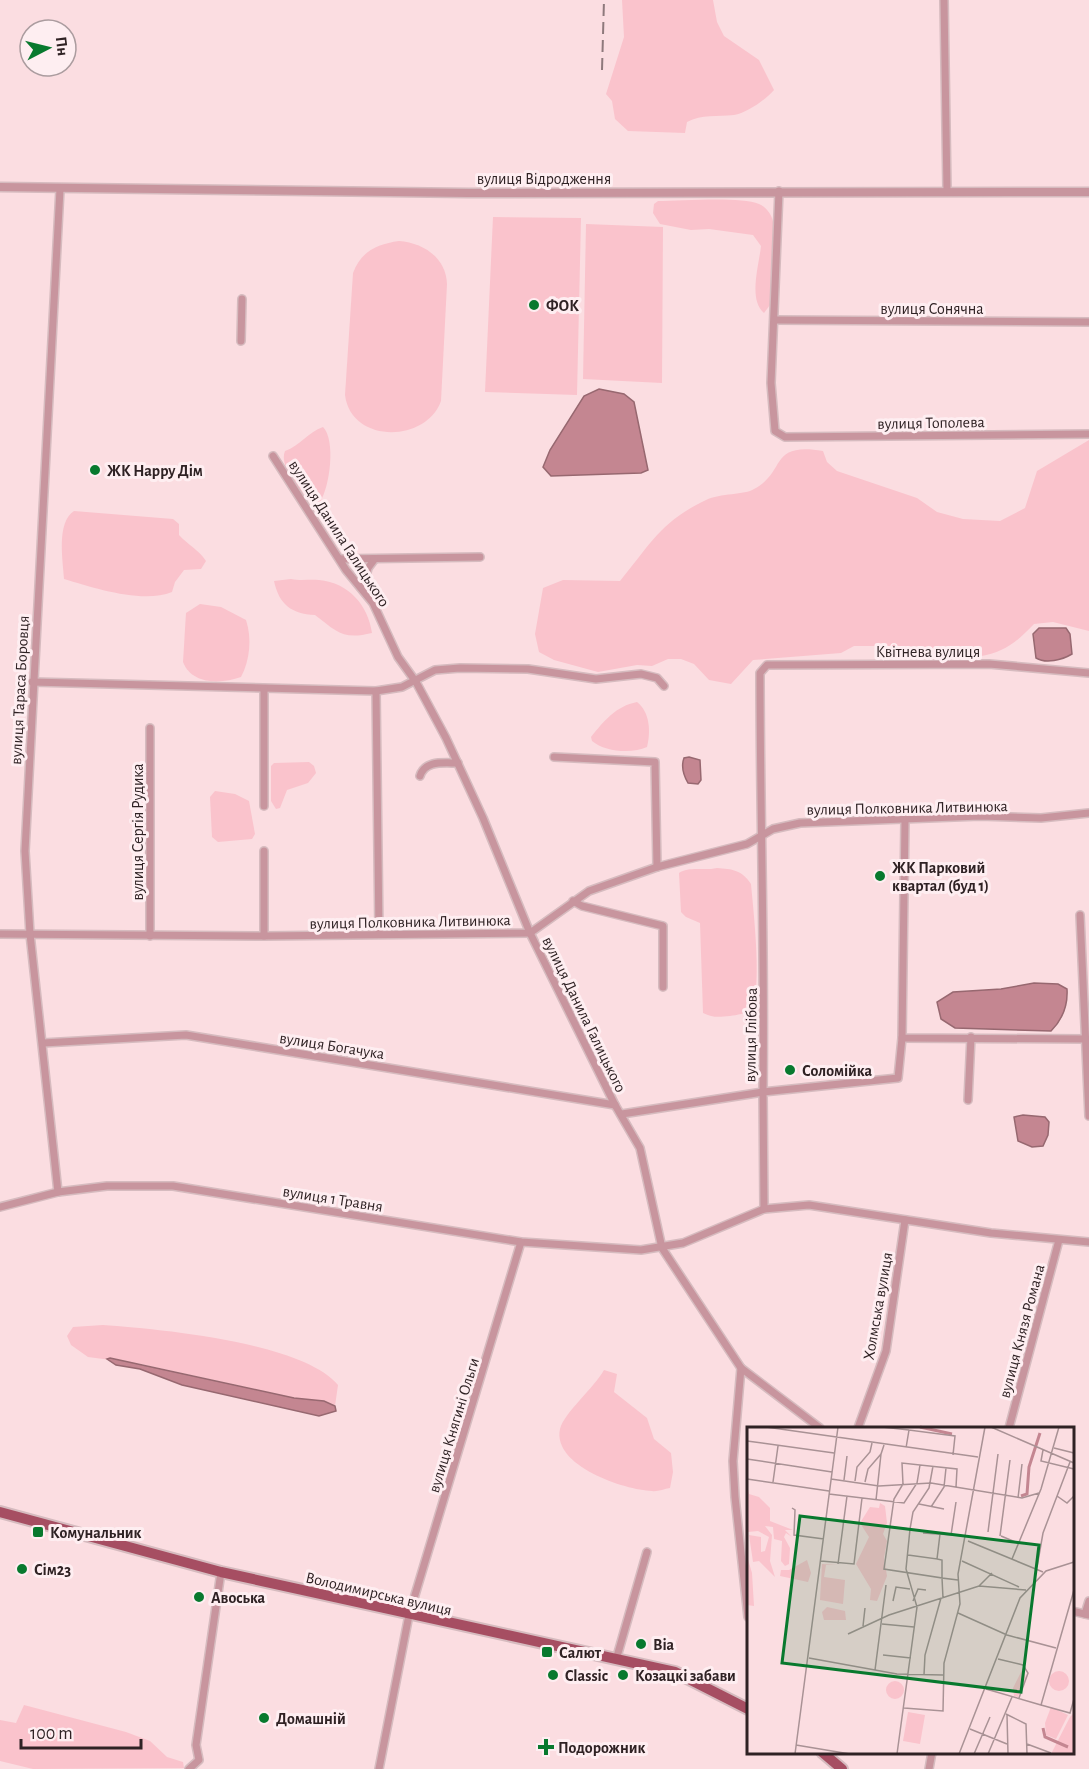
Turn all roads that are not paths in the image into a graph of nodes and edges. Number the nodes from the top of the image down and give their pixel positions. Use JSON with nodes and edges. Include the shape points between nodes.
{"nodes":[{"id":1,"x":944,"y":0,"type":"edge"},
{"id":2,"x":0,"y":187,"type":"edge"},
{"id":3,"x":60,"y":189,"type":"junction"},
{"id":4,"x":779,"y":191,"type":"junction"},
{"id":5,"x":947,"y":191,"type":"junction"},
{"id":6,"x":1089,"y":192,"type":"edge"},
{"id":7,"x":242,"y":299,"type":"dead end"},
{"id":8,"x":775,"y":320,"type":"junction"},
{"id":9,"x":1089,"y":322,"type":"edge"},
{"id":10,"x":241,"y":341,"type":"dead end"},
{"id":11,"x":1089,"y":434,"type":"edge"},
{"id":12,"x":273,"y":456,"type":"dead end"},
{"id":13,"x":480,"y":557,"type":"dead end"},
{"id":14,"x":340,"y":559,"type":"junction"},
{"id":15,"x":374,"y":560,"type":"junction"},
{"id":16,"x":363,"y":589,"type":"junction"},
{"id":17,"x":767,"y":665,"type":"joint"},
{"id":18,"x":1089,"y":673,"type":"edge"},
{"id":19,"x":32,"y":682,"type":"junction"},
{"id":20,"x":416,"y":682,"type":"junction"},
{"id":21,"x":664,"y":686,"type":"dead end"},
{"id":22,"x":264,"y":689,"type":"junction"},
{"id":23,"x":375,"y":691,"type":"junction"},
{"id":24,"x":150,"y":728,"type":"dead end"},
{"id":25,"x":554,"y":757,"type":"dead end"},
{"id":26,"x":458,"y":763,"type":"junction"},
{"id":27,"x":420,"y":777,"type":"dead end"},
{"id":28,"x":264,"y":806,"type":"dead end"},
{"id":29,"x":1089,"y":813,"type":"edge"},
{"id":30,"x":904,"y":820,"type":"junction"},
{"id":31,"x":760,"y":836,"type":"junction"},
{"id":32,"x":264,"y":851,"type":"dead end"},
{"id":33,"x":657,"y":867,"type":"junction"},
{"id":34,"x":573,"y":901,"type":"junction"},
{"id":35,"x":1080,"y":915,"type":"dead end"},
{"id":36,"x":530,"y":933,"type":"junction"},
{"id":37,"x":0,"y":934,"type":"edge"},
{"id":38,"x":30,"y":934,"type":"junction"},
{"id":39,"x":379,"y":934,"type":"junction"},
{"id":40,"x":150,"y":936,"type":"junction"},
{"id":41,"x":264,"y":936,"type":"junction"},
{"id":42,"x":663,"y":987,"type":"dead end"},
{"id":43,"x":971,"y":1037,"type":"junction"},
{"id":44,"x":902,"y":1038,"type":"junction"},
{"id":45,"x":1086,"y":1039,"type":"junction"},
{"id":46,"x":43,"y":1043,"type":"junction"},
{"id":47,"x":763,"y":1092,"type":"junction"},
{"id":48,"x":968,"y":1100,"type":"dead end"},
{"id":49,"x":615,"y":1106,"type":"junction"},
{"id":50,"x":622,"y":1114,"type":"junction"},
{"id":51,"x":1089,"y":1116,"type":"edge"},
{"id":52,"x":58,"y":1192,"type":"junction"},
{"id":53,"x":0,"y":1207,"type":"edge"},
{"id":54,"x":764,"y":1209,"type":"junction"},
{"id":55,"x":905,"y":1220,"type":"junction"},
{"id":56,"x":1059,"y":1240,"type":"junction"},
{"id":57,"x":521,"y":1242,"type":"junction"},
{"id":58,"x":1089,"y":1242,"type":"edge"},
{"id":59,"x":662,"y":1248,"type":"junction"},
{"id":60,"x":741,"y":1368,"type":"junction"},
{"id":61,"x":819,"y":1427,"type":"edge"},
{"id":62,"x":858,"y":1427,"type":"edge"},
{"id":63,"x":1008,"y":1427,"type":"edge"},
{"id":64,"x":0,"y":1512,"type":"edge"},
{"id":65,"x":647,"y":1552,"type":"dead end"},
{"id":66,"x":221,"y":1572,"type":"junction"},
{"id":67,"x":1089,"y":1601,"type":"edge"},
{"id":68,"x":747,"y":1611,"type":"edge"},
{"id":69,"x":1087,"y":1615,"type":"edge"},
{"id":70,"x":409,"y":1616,"type":"junction"},
{"id":71,"x":616,"y":1660,"type":"junction"},
{"id":72,"x":747,"y":1708,"type":"edge"},
{"id":73,"x":824,"y":1754,"type":"edge"},
{"id":74,"x":932,"y":1754,"type":"edge"},
{"id":75,"x":189,"y":1769,"type":"edge"},
{"id":76,"x":379,"y":1769,"type":"edge"},
{"id":77,"x":842,"y":1769,"type":"edge"},
{"id":78,"x":929,"y":1769,"type":"edge"}],
"edges":[{"from":1,"to":5,"type":"street"},
{"from":2,"to":3,"type":"street","name":"вулиця Відродження"},
{"from":3,"to":4,"type":"street","name":"вулиця Відродження"},
{"from":3,"to":19,"type":"street","name":"вулиця Тараса Боровця"},
{"from":4,"to":5,"type":"street","name":"вулиця Відродження"},
{"from":4,"to":8,"type":"street"},
{"from":5,"to":6,"type":"street","name":"вулиця Відродження"},
{"from":7,"to":10,"type":"street"},
{"from":8,"to":9,"type":"street","name":"вулиця Сонячна"},
{"from":8,"to":11,"type":"street","name":"вулиця Тополева","via":[[771,383],[775,431],[785,437]]},
{"from":12,"to":14,"type":"street","name":"вулиця Данила Галицького"},
{"from":13,"to":15,"type":"street"},
{"from":14,"to":15,"type":"street"},
{"from":14,"to":16,"type":"street","name":"вулиця Данила Галицького"},
{"from":15,"to":16,"type":"street"},
{"from":16,"to":20,"type":"street","name":"вулиця Данила Галицького","via":[[398,657]]},
{"from":17,"to":18,"type":"street","name":"Квітнева вулиця","via":[[989,664]]},
{"from":17,"to":31,"type":"street","name":"вулиця Глібова","via":[[760,673]]},
{"from":19,"to":22,"type":"street"},
{"from":19,"to":38,"type":"street","name":"вулиця Тараса Боровця","via":[[25,851]]},
{"from":20,"to":21,"type":"street","via":[[435,670],[528,669],[596,679],[641,674],[657,678]]},
{"from":20,"to":23,"type":"street"},
{"from":20,"to":26,"type":"street","name":"вулиця Данила Галицького"},
{"from":22,"to":23,"type":"street"},
{"from":22,"to":28,"type":"street"},
{"from":23,"to":39,"type":"street"},
{"from":24,"to":40,"type":"street","name":"вулиця Сергія Рудика"},
{"from":25,"to":33,"type":"street","via":[[655,762]]},
{"from":26,"to":27,"type":"street","via":[[428,765]]},
{"from":26,"to":36,"type":"street","name":"вулиця Данила Галицького"},
{"from":29,"to":30,"type":"street","name":"вулиця Полковника Литвинюка","via":[[1041,818]]},
{"from":30,"to":31,"type":"street","name":"вулиця Полковника Литвинюка","via":[[800,823]]},
{"from":30,"to":44,"type":"street"},
{"from":31,"to":33,"type":"street","name":"вулиця Полковника Литвинюка","via":[[747,844]]},
{"from":31,"to":47,"type":"street","name":"вулиця Глібова","via":[[765,948]]},
{"from":32,"to":41,"type":"street"},
{"from":33,"to":34,"type":"street","name":"вулиця Полковника Литвинюка","via":[[589,891]]},
{"from":34,"to":36,"type":"street","name":"вулиця Полковника Литвинюка"},
{"from":34,"to":42,"type":"street","via":[[663,926]]},
{"from":35,"to":45,"type":"street"},
{"from":36,"to":39,"type":"street","name":"вулиця Полковника Литвинюка"},
{"from":36,"to":49,"type":"street","name":"вулиця Данила Галицького"},
{"from":37,"to":38,"type":"street","name":"вулиця Полковника Литвинюка"},
{"from":38,"to":40,"type":"street","name":"вулиця Полковника Литвинюка"},
{"from":38,"to":46,"type":"street","name":"вулиця Тараса Боровця"},
{"from":39,"to":41,"type":"street","name":"вулиця Полковника Литвинюка"},
{"from":40,"to":41,"type":"street","name":"вулиця Полковника Литвинюка"},
{"from":43,"to":44,"type":"street"},
{"from":43,"to":45,"type":"street"},
{"from":43,"to":48,"type":"street"},
{"from":44,"to":47,"type":"street","via":[[898,1078]]},
{"from":45,"to":51,"type":"street"},
{"from":46,"to":49,"type":"street","name":"вулиця Богачука","via":[[186,1035]]},
{"from":46,"to":52,"type":"street","name":"вулиця Тараса Боровця"},
{"from":47,"to":50,"type":"street","name":"вулиця Глібова"},
{"from":47,"to":54,"type":"street"},
{"from":49,"to":50,"type":"street","name":"вулиця Данила Галицького"},
{"from":50,"to":59,"type":"street","name":"вулиця Данила Галицького","via":[[640,1148]]},
{"from":52,"to":53,"type":"street","name":"вулиця 1 Травня"},
{"from":52,"to":57,"type":"street","name":"вулиця 1 Травня","via":[[106,1186],[173,1186]]},
{"from":54,"to":55,"type":"street","via":[[809,1205]]},
{"from":54,"to":59,"type":"street"},
{"from":55,"to":56,"type":"street"},
{"from":55,"to":62,"type":"street","name":"Холмська вулиця","via":[[886,1351]]},
{"from":56,"to":58,"type":"street"},
{"from":56,"to":63,"type":"street","name":"вулиця Князя Романа"},
{"from":57,"to":59,"type":"street","name":"вулиця 1 Травня","via":[[594,1249]]},
{"from":57,"to":70,"type":"street","name":"вулиця Княгині Ольги"},
{"from":59,"to":60,"type":"street","name":"вулиця Данила Галицького"},
{"from":60,"to":61,"type":"street","name":"вулиця Данила Галицького"},
{"from":60,"to":68,"type":"street","via":[[734,1479]]},
{"from":64,"to":66,"type":"main road","name":"Володимирська вулиця"},
{"from":65,"to":71,"type":"street"},
{"from":66,"to":70,"type":"main road","name":"Володимирська вулиця"},
{"from":66,"to":75,"type":"street","via":[[196,1745],[199,1760]]},
{"from":67,"to":69,"type":"street"},
{"from":70,"to":71,"type":"main road","name":"Володимирська вулиця"},
{"from":70,"to":76,"type":"street","name":"вулиця Княгині Ольги"},
{"from":71,"to":72,"type":"main road","name":"Володимирська вулиця","via":[[691,1678]]},
{"from":73,"to":77,"type":"main road"},
{"from":74,"to":78,"type":"street"}]}
